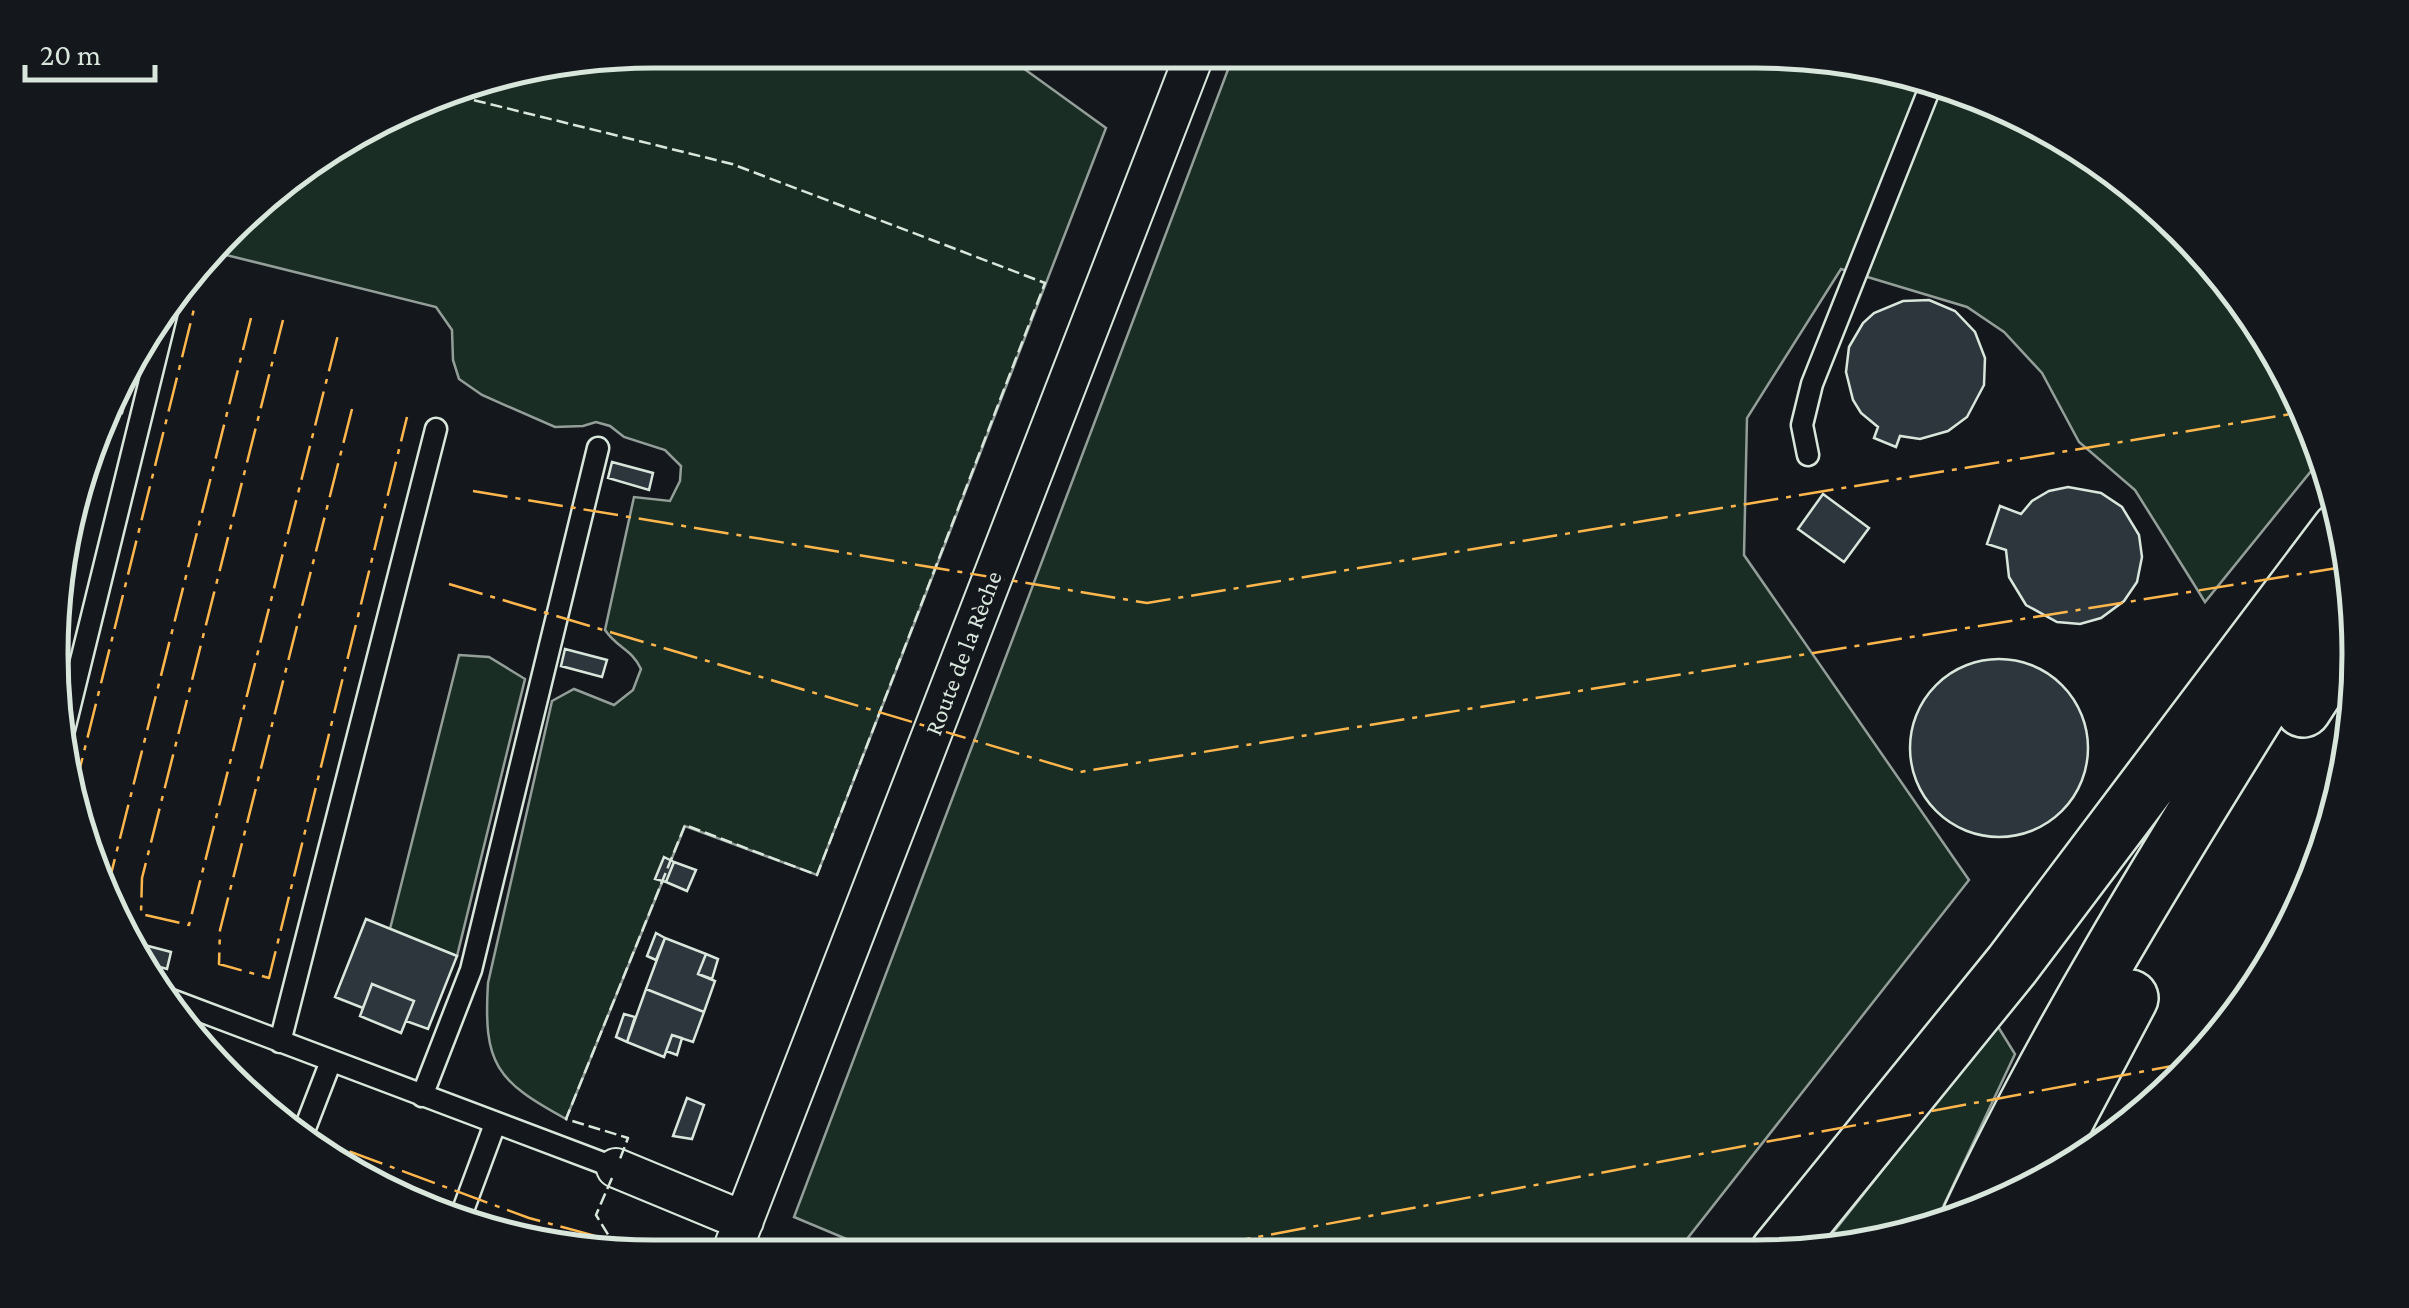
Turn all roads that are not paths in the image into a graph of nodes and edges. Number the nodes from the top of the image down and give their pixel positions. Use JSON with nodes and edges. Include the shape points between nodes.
{"nodes":[{"id":1,"x":1189,"y":67,"type":"edge"},
{"id":2,"x":1927,"y":94,"type":"edge"},
{"id":3,"x":161,"y":337,"type":"edge"},
{"id":4,"x":436,"y":429,"type":"dead end"},
{"id":5,"x":598,"y":448,"type":"dead end"},
{"id":6,"x":1808,"y":455,"type":"dead end"},
{"id":7,"x":2330,"y":543,"type":"edge"},
{"id":8,"x":2337,"y":586,"type":"edge"},
{"id":9,"x":2342,"y":650,"type":"edge"},
{"id":10,"x":70,"y":704,"type":"edge"},
{"id":11,"x":185,"y":1005,"type":"edge"},
{"id":12,"x":280,"y":1042,"type":"junction"},
{"id":13,"x":331,"y":1061,"type":"junction"},
{"id":14,"x":422,"y":1096,"type":"junction"},
{"id":15,"x":495,"y":1124,"type":"junction"},
{"id":16,"x":306,"y":1126,"type":"edge"},
{"id":17,"x":2040,"y":1166,"type":"edge"},
{"id":18,"x":616,"y":1168,"type":"joint"},
{"id":19,"x":1982,"y":1195,"type":"edge"},
{"id":20,"x":464,"y":1208,"type":"edge"},
{"id":21,"x":744,"y":1221,"type":"junction"},
{"id":22,"x":1789,"y":1239,"type":"edge"},
{"id":23,"x":736,"y":1240,"type":"edge"}],
"edges":[{"from":1,"to":21,"type":"street","name":"Route de la Rèche"},
{"from":2,"to":6,"type":"lane","via":[[1812,384],[1802,425]]},
{"from":3,"to":10,"type":"lane"},
{"from":4,"to":12,"type":"lane"},
{"from":5,"to":14,"type":"lane","via":[[472,970]]},
{"from":7,"to":22,"type":"main road","via":[[2012,965]]},
{"from":8,"to":19,"type":"main road","via":[[2128,927]]},
{"from":9,"to":17,"type":"main road","via":[[2170,925]]},
{"from":11,"to":12,"type":"lane"},
{"from":12,"to":13,"type":"lane"},
{"from":13,"to":14,"type":"lane"},
{"from":13,"to":16,"type":"lane"},
{"from":14,"to":15,"type":"lane"},
{"from":15,"to":18,"type":"lane"},
{"from":15,"to":20,"type":"lane"},
{"from":18,"to":21,"type":"street"},
{"from":21,"to":23,"type":"street","name":"Route de la Rèche"}]}
